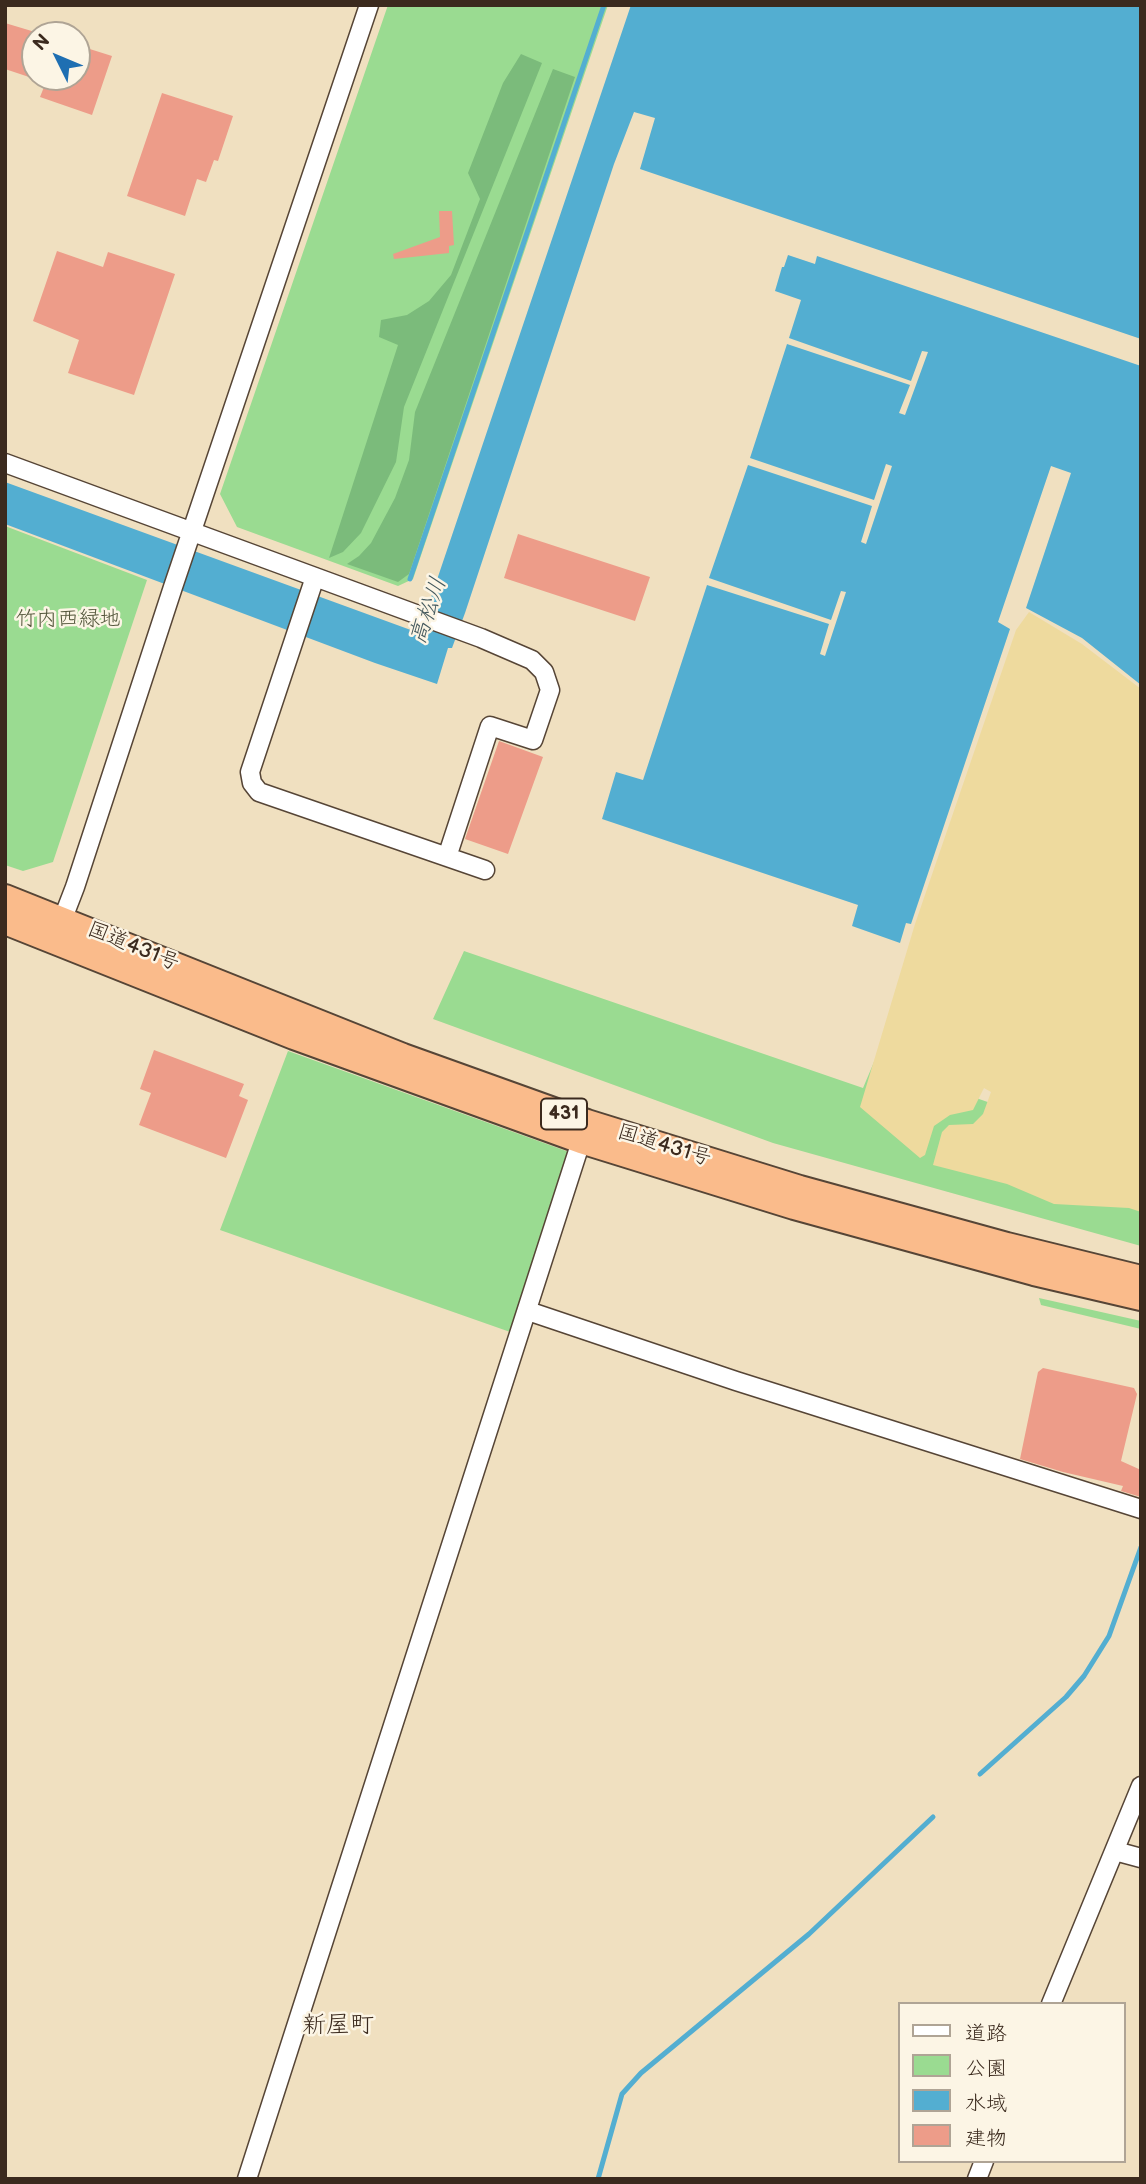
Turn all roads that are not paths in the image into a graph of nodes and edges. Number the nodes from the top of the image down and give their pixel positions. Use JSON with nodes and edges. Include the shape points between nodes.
{"nodes":[{"id":1,"x":369,"y":5,"type":"edge"},
{"id":2,"x":5,"y":463,"type":"edge"},
{"id":3,"x":189,"y":540,"type":"junction"},
{"id":4,"x":312,"y":585,"type":"junction"},
{"id":5,"x":447,"y":856,"type":"junction"},
{"id":6,"x":485,"y":870,"type":"dead end"},
{"id":7,"x":5,"y":897,"type":"edge"},
{"id":8,"x":5,"y":922,"type":"edge"},
{"id":9,"x":58,"y":930,"type":"junction"},
{"id":10,"x":584,"y":1131,"type":"junction"},
{"id":11,"x":1141,"y":1278,"type":"edge"},
{"id":12,"x":1141,"y":1298,"type":"edge"},
{"id":13,"x":528,"y":1311,"type":"junction"},
{"id":14,"x":1140,"y":1509,"type":"edge"},
{"id":15,"x":1141,"y":1786,"type":"edge"},
{"id":16,"x":1115,"y":1851,"type":"junction"},
{"id":17,"x":1141,"y":1858,"type":"edge"},
{"id":18,"x":1052,"y":2002,"type":"edge"},
{"id":19,"x":983,"y":2163,"type":"edge"},
{"id":20,"x":247,"y":2179,"type":"edge"},
{"id":21,"x":976,"y":2179,"type":"edge"}],
"edges":[{"from":1,"to":3,"type":"street"},
{"from":2,"to":3,"type":"street"},
{"from":3,"to":4,"type":"street"},
{"from":3,"to":9,"type":"street"},
{"from":4,"to":5,"type":"street","via":[[250,772],[252,783],[259,792]]},
{"from":4,"to":5,"type":"street","via":[[418,615],[532,660],[544,672],[550,690],[533,740],[490,726]]},
{"from":5,"to":6,"type":"street"},
{"from":7,"to":9,"type":"highway","name":"国道431号","number":"431"},
{"from":8,"to":9,"type":"highway","name":"国道431号","number":"431"},
{"from":9,"to":10,"type":"highway","name":"国道431号","number":"431","via":[[403,1056]]},
{"from":10,"to":11,"type":"highway","name":"国道431号","number":"431"},
{"from":10,"to":12,"type":"highway","name":"国道431号","number":"431","via":[[794,1208]]},
{"from":10,"to":13,"type":"street"},
{"from":13,"to":14,"type":"street"},
{"from":13,"to":20,"type":"street"},
{"from":15,"to":16,"type":"street"},
{"from":16,"to":17,"type":"street"},
{"from":16,"to":18,"type":"street"},
{"from":19,"to":21,"type":"street"}]}
